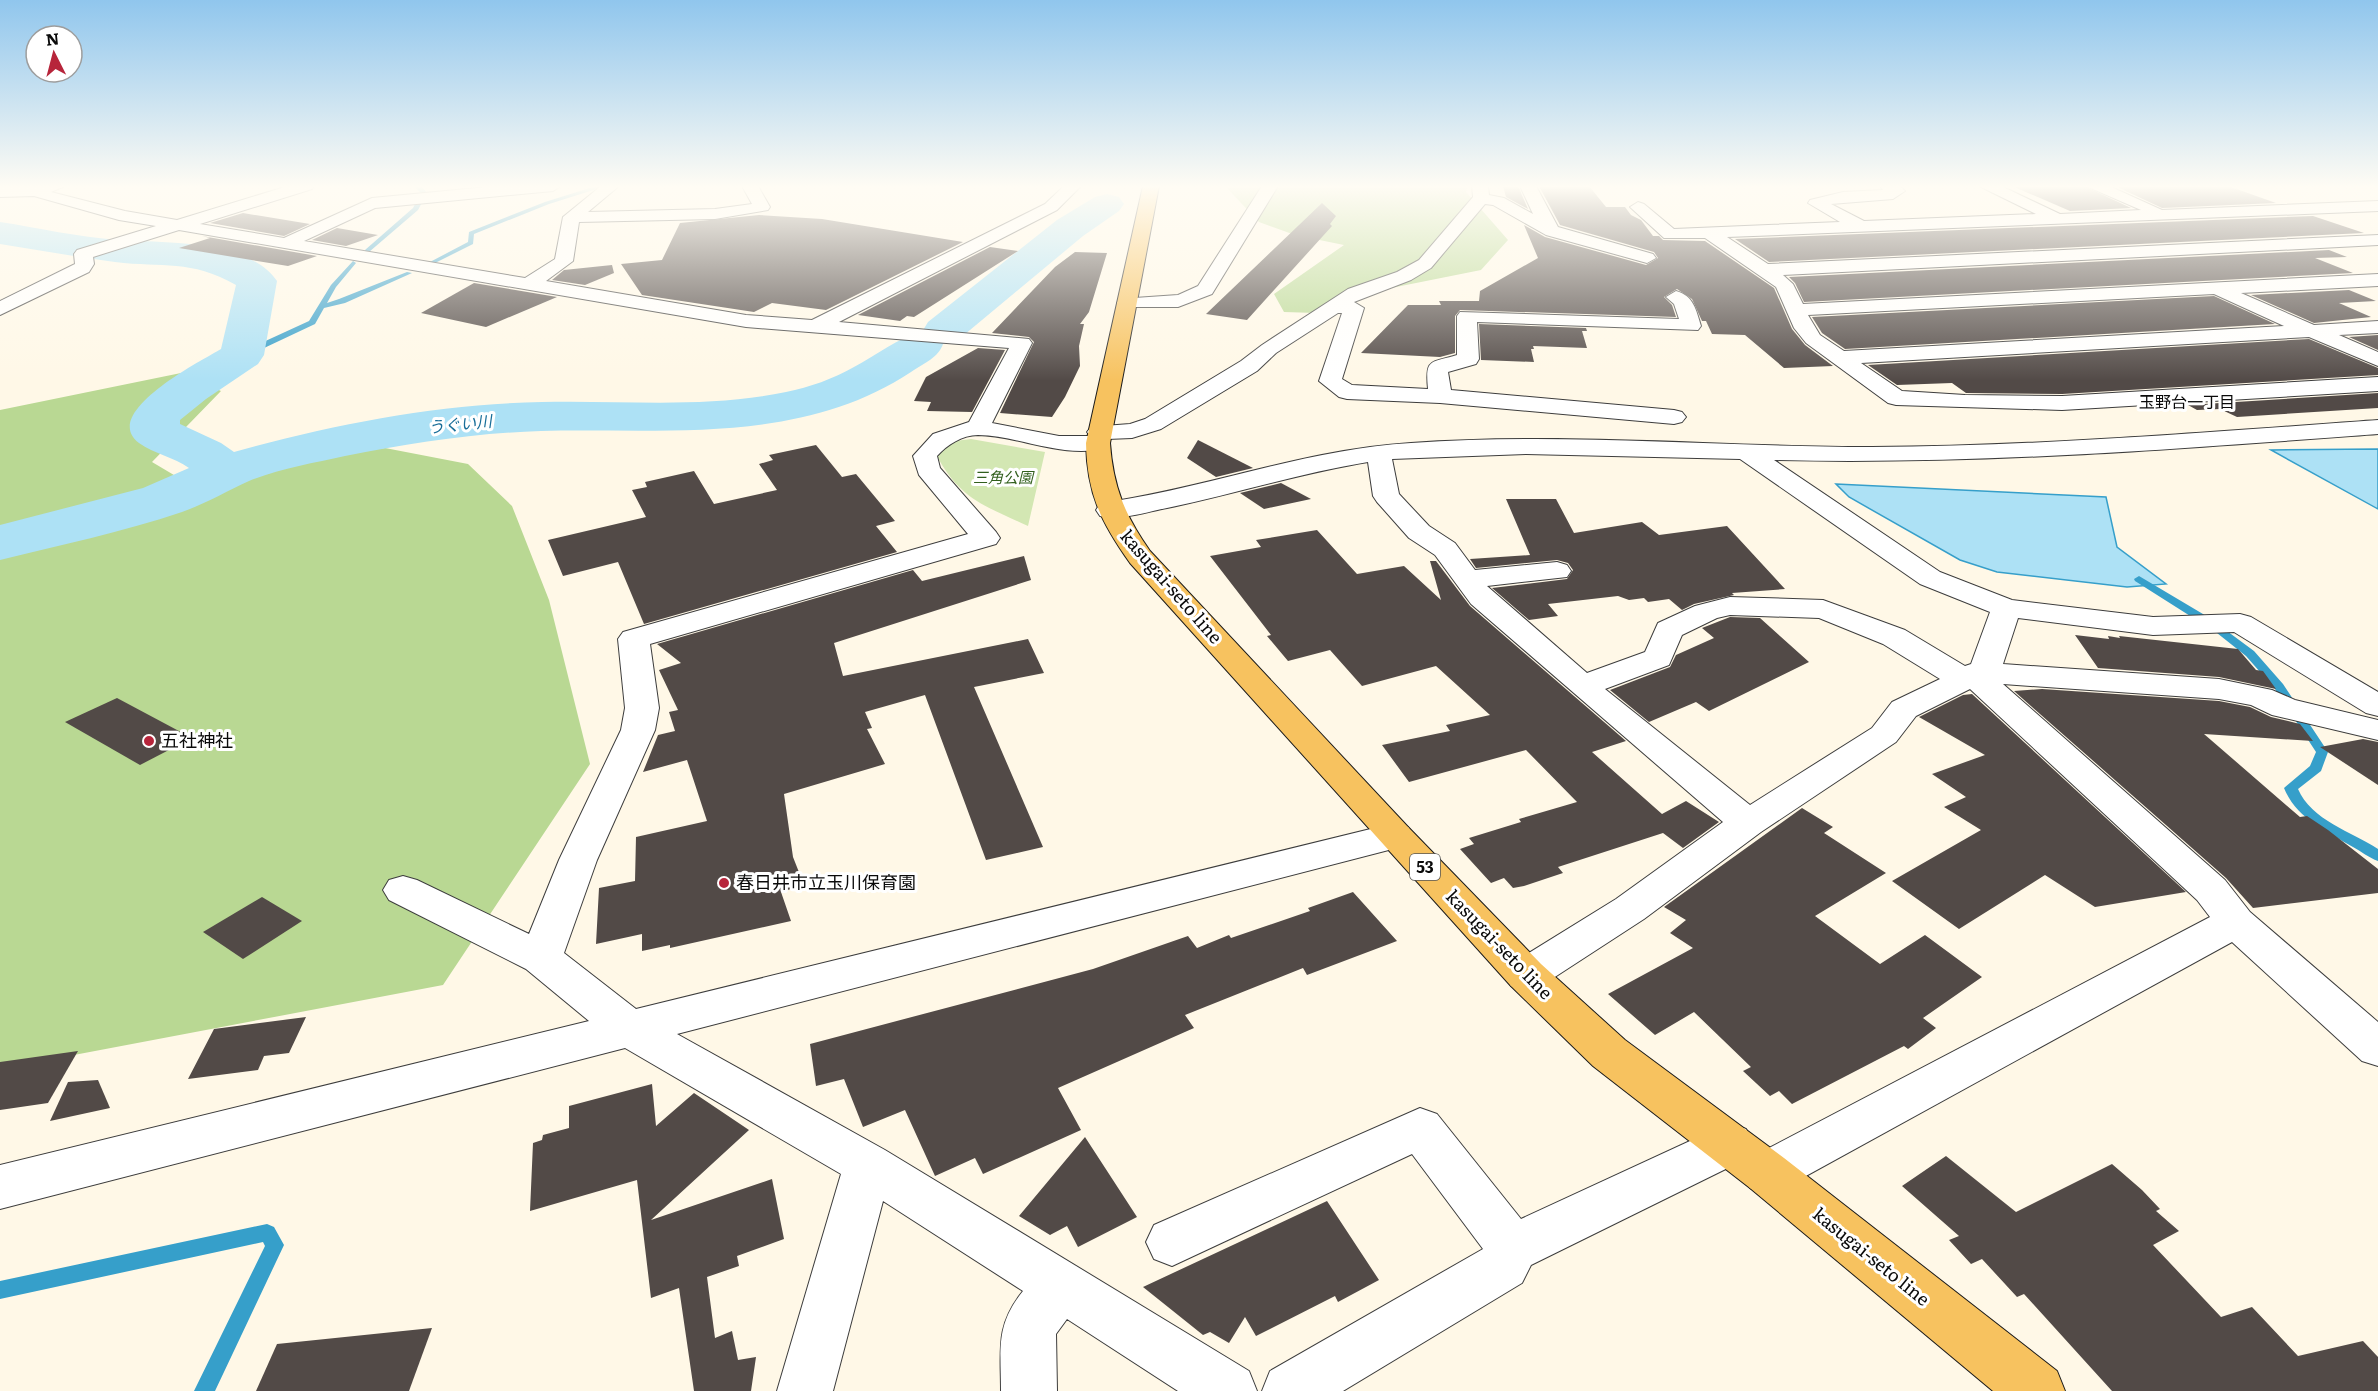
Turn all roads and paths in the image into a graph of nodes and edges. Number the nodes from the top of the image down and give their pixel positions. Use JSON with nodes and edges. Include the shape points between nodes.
{"nodes":[{"id":1,"x":92,"y":251,"type":"edge"},
{"id":2,"x":333,"y":251,"type":"edge"},
{"id":3,"x":566,"y":251,"type":"edge"},
{"id":4,"x":964,"y":251,"type":"edge"},
{"id":5,"x":1138,"y":251,"type":"edge"},
{"id":6,"x":1229,"y":251,"type":"edge"},
{"id":7,"x":1435,"y":251,"type":"edge"},
{"id":8,"x":1622,"y":251,"type":"edge"},
{"id":9,"x":1737,"y":251,"type":"edge"},
{"id":10,"x":2156,"y":251,"type":"edge"},
{"id":11,"x":2134,"y":252,"type":"junction"},
{"id":12,"x":1647,"y":258,"type":"dead end"},
{"id":13,"x":1766,"y":270,"type":"junction"},
{"id":14,"x":2378,"y":280,"type":"edge"},
{"id":15,"x":529,"y":284,"type":"junction"},
{"id":16,"x":2216,"y":288,"type":"junction"},
{"id":17,"x":1676,"y":297,"type":"dead end"},
{"id":18,"x":1127,"y":303,"type":"junction"},
{"id":19,"x":1335,"y":307,"type":"junction"},
{"id":20,"x":0,"y":309,"type":"edge"},
{"id":21,"x":1797,"y":310,"type":"junction"},
{"id":22,"x":814,"y":327,"type":"junction"},
{"id":23,"x":2378,"y":327,"type":"edge"},
{"id":24,"x":2313,"y":331,"type":"junction"},
{"id":25,"x":1841,"y":358,"type":"junction"},
{"id":26,"x":2378,"y":360,"type":"edge"},
{"id":27,"x":2378,"y":384,"type":"edge"},
{"id":28,"x":1440,"y":396,"type":"junction"},
{"id":29,"x":1674,"y":417,"type":"dead end"},
{"id":30,"x":2378,"y":427,"type":"edge"},
{"id":31,"x":978,"y":428,"type":"junction"},
{"id":32,"x":1099,"y":438,"type":"junction"},
{"id":33,"x":1379,"y":453,"type":"junction"},
{"id":34,"x":1748,"y":454,"type":"junction"},
{"id":35,"x":1109,"y":510,"type":"junction"},
{"id":36,"x":1557,"y":571,"type":"dead end"},
{"id":37,"x":1469,"y":579,"type":"junction"},
{"id":38,"x":2006,"y":608,"type":"junction"},
{"id":39,"x":1975,"y":675,"type":"junction"},
{"id":40,"x":1582,"y":686,"type":"junction"},
{"id":41,"x":2378,"y":706,"type":"edge"},
{"id":42,"x":2378,"y":730,"type":"edge"},
{"id":43,"x":1748,"y":823,"type":"junction"},
{"id":44,"x":1395,"y":836,"type":"junction"},
{"id":45,"x":403,"y":890,"type":"dead end"},
{"id":46,"x":2236,"y":922,"type":"junction"},
{"id":47,"x":540,"y":958,"type":"junction"},
{"id":48,"x":1526,"y":975,"type":"junction"},
{"id":49,"x":628,"y":1028,"type":"junction"},
{"id":50,"x":2378,"y":1048,"type":"edge"},
{"id":51,"x":1729,"y":1144,"type":"junction"},
{"id":52,"x":868,"y":1165,"type":"junction"},
{"id":53,"x":1767,"y":1173,"type":"junction"},
{"id":54,"x":0,"y":1187,"type":"edge"},
{"id":55,"x":1172,"y":1242,"type":"dead end"},
{"id":56,"x":1513,"y":1248,"type":"junction"},
{"id":57,"x":1059,"y":1285,"type":"junction"},
{"id":58,"x":805,"y":1391,"type":"edge"},
{"id":59,"x":1029,"y":1391,"type":"edge"},
{"id":60,"x":1229,"y":1391,"type":"edge"},
{"id":61,"x":1290,"y":1391,"type":"edge"},
{"id":62,"x":2037,"y":1391,"type":"edge"}],
"edges":[{"from":1,"to":20,"type":"street","via":[[82,254],[85,264],[81,268]]},
{"from":2,"to":15,"type":"street"},
{"from":3,"to":15,"type":"street","via":[[564,261]]},
{"from":4,"to":22,"type":"street"},
{"from":5,"to":18,"type":"main road","name":"kasugai-seto line","number":"53"},
{"from":6,"to":18,"type":"street","via":[[1205,290],[1195,297]]},
{"from":7,"to":19,"type":"street","via":[[1425,264],[1404,276],[1355,293]]},
{"from":8,"to":12,"type":"street"},
{"from":9,"to":13,"type":"street"},
{"from":10,"to":11,"type":"street"},
{"from":11,"to":13,"type":"street"},
{"from":11,"to":16,"type":"street"},
{"from":13,"to":21,"type":"street","via":[[1784,284]]},
{"from":14,"to":16,"type":"street"},
{"from":15,"to":22,"type":"street","via":[[746,321]]},
{"from":16,"to":21,"type":"street"},
{"from":16,"to":24,"type":"street"},
{"from":17,"to":28,"type":"street","via":[[1683,301],[1691,326],[1467,316],[1468,359],[1437,368]]},
{"from":18,"to":32,"type":"main road","name":"kasugai-seto line","number":"53"},
{"from":19,"to":28,"type":"street","via":[[1354,308],[1330,381],[1347,392]]},
{"from":19,"to":32,"type":"street","via":[[1249,366],[1153,424]]},
{"from":21,"to":25,"type":"street","via":[[1804,328],[1814,339]]},
{"from":22,"to":31,"type":"street","via":[[1022,343]]},
{"from":23,"to":24,"type":"street"},
{"from":24,"to":25,"type":"street"},
{"from":24,"to":26,"type":"street"},
{"from":25,"to":27,"type":"street","via":[[1896,398],[1965,402],[2062,402]]},
{"from":28,"to":29,"type":"street"},
{"from":30,"to":34,"type":"street","via":[[2020,452]]},
{"from":31,"to":32,"type":"street","via":[[1059,443]]},
{"from":31,"to":47,"type":"street","via":[[961,429],[935,442],[925,456],[928,470],[986,538],[634,639],[642,708],[638,730],[578,860]]},
{"from":32,"to":35,"type":"main road","name":"kasugai-seto line","number":"53","via":[[1099,475]]},
{"from":33,"to":34,"type":"street","via":[[1489,448]]},
{"from":33,"to":35,"type":"street","via":[[1289,468],[1158,504]]},
{"from":33,"to":37,"type":"street","via":[[1386,496],[1419,532],[1445,549]]},
{"from":34,"to":38,"type":"street","via":[[1930,578]]},
{"from":35,"to":44,"type":"main road","name":"kasugai-seto line","number":"53","via":[[1140,557]]},
{"from":36,"to":37,"type":"street"},
{"from":37,"to":40,"type":"street","via":[[1481,598]]},
{"from":38,"to":39,"type":"street"},
{"from":38,"to":41,"type":"street","via":[[2153,626],[2240,623]]},
{"from":39,"to":40,"type":"street","via":[[1823,609],[1730,606],[1706,612],[1669,630],[1658,658]]},
{"from":39,"to":42,"type":"street","via":[[2219,689],[2260,696],[2284,708]]},
{"from":39,"to":43,"type":"street","via":[[1904,709],[1884,735]]},
{"from":39,"to":46,"type":"street","via":[[2211,890]]},
{"from":40,"to":43,"type":"street"},
{"from":43,"to":48,"type":"street","via":[[1630,909]]},
{"from":44,"to":48,"type":"main road","name":"kasugai-seto line","number":"53"},
{"from":44,"to":49,"type":"street"},
{"from":45,"to":47,"type":"street"},
{"from":46,"to":50,"type":"street"},
{"from":46,"to":53,"type":"street"},
{"from":47,"to":49,"type":"street"},
{"from":48,"to":51,"type":"main road","name":"kasugai-seto line","number":"53","via":[[1609,1053]]},
{"from":49,"to":52,"type":"street"},
{"from":49,"to":54,"type":"street"},
{"from":51,"to":53,"type":"main road","name":"kasugai-seto line","number":"53"},
{"from":51,"to":56,"type":"street"},
{"from":52,"to":57,"type":"street"},
{"from":52,"to":58,"type":"street"},
{"from":53,"to":62,"type":"main road","name":"kasugai-seto line","number":"53"},
{"from":55,"to":56,"type":"street","via":[[1420,1128]]},
{"from":56,"to":61,"type":"street","via":[[1503,1266]]},
{"from":57,"to":59,"type":"street","via":[[1029,1326]]},
{"from":57,"to":60,"type":"street"}]}
